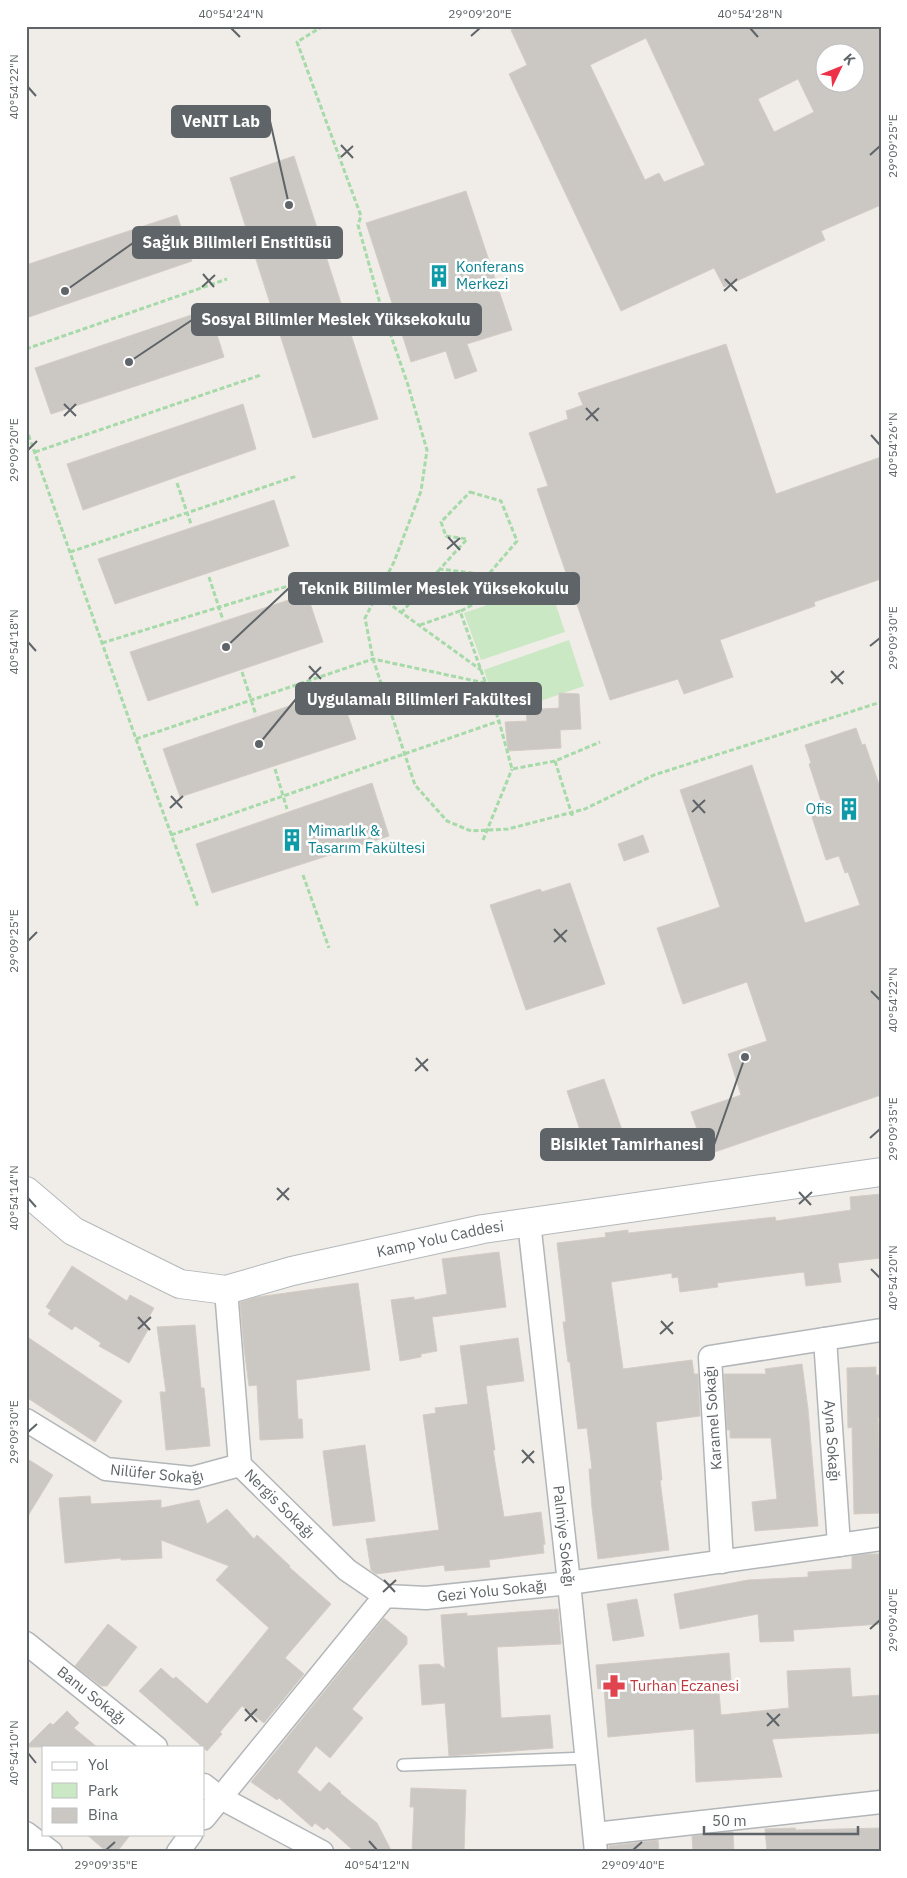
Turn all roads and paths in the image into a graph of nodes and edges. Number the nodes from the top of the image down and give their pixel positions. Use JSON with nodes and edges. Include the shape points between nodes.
{"nodes":[{"id":1,"x":323,"y":26,"type":"edge"},
{"id":2,"x":227,"y":279,"type":"dead end"},
{"id":3,"x":26,"y":349,"type":"edge"},
{"id":4,"x":261,"y":375,"type":"dead end"},
{"id":5,"x":26,"y":428,"type":"edge"},
{"id":6,"x":35,"y":452,"type":"junction"},
{"id":7,"x":296,"y":476,"type":"dead end"},
{"id":8,"x":177,"y":483,"type":"dead end"},
{"id":9,"x":187,"y":513,"type":"junction"},
{"id":10,"x":191,"y":524,"type":"dead end"},
{"id":11,"x":70,"y":552,"type":"junction"},
{"id":12,"x":440,"y":569,"type":"junction"},
{"id":13,"x":480,"y":575,"type":"junction"},
{"id":14,"x":210,"y":577,"type":"dead end"},
{"id":15,"x":377,"y":595,"type":"junction"},
{"id":16,"x":219,"y":607,"type":"junction"},
{"id":17,"x":460,"y":611,"type":"junction"},
{"id":18,"x":401,"y":613,"type":"junction"},
{"id":19,"x":223,"y":620,"type":"dead end"},
{"id":20,"x":420,"y":626,"type":"junction"},
{"id":21,"x":102,"y":643,"type":"junction"},
{"id":22,"x":373,"y":659,"type":"junction"},
{"id":23,"x":481,"y":670,"type":"junction"},
{"id":24,"x":242,"y":672,"type":"dead end"},
{"id":25,"x":485,"y":683,"type":"junction"},
{"id":26,"x":251,"y":700,"type":"junction"},
{"id":27,"x":881,"y":702,"type":"edge"},
{"id":28,"x":256,"y":715,"type":"dead end"},
{"id":29,"x":499,"y":721,"type":"junction"},
{"id":30,"x":136,"y":739,"type":"junction"},
{"id":31,"x":600,"y":742,"type":"dead end"},
{"id":32,"x":404,"y":754,"type":"junction"},
{"id":33,"x":555,"y":761,"type":"junction"},
{"id":34,"x":512,"y":769,"type":"junction"},
{"id":35,"x":275,"y":770,"type":"dead end"},
{"id":36,"x":283,"y":796,"type":"junction"},
{"id":37,"x":287,"y":809,"type":"dead end"},
{"id":38,"x":572,"y":813,"type":"junction"},
{"id":39,"x":573,"y":818,"type":"dead end"},
{"id":40,"x":488,"y":830,"type":"junction"},
{"id":41,"x":171,"y":835,"type":"junction"},
{"id":42,"x":483,"y":840,"type":"dead end"},
{"id":43,"x":303,"y":875,"type":"dead end"},
{"id":44,"x":198,"y":907,"type":"dead end"},
{"id":45,"x":329,"y":948,"type":"dead end"},
{"id":46,"x":881,"y":1172,"type":"edge"},
{"id":47,"x":26,"y":1191,"type":"edge"},
{"id":48,"x":529,"y":1222,"type":"junction"},
{"id":49,"x":226,"y":1290,"type":"junction"},
{"id":50,"x":881,"y":1330,"type":"edge"},
{"id":51,"x":825,"y":1339,"type":"junction"},
{"id":52,"x":26,"y":1420,"type":"edge"},
{"id":53,"x":240,"y":1465,"type":"junction"},
{"id":54,"x":881,"y":1539,"type":"edge"},
{"id":55,"x":839,"y":1545,"type":"junction"},
{"id":56,"x":722,"y":1562,"type":"junction"},
{"id":57,"x":570,"y":1583,"type":"junction"},
{"id":58,"x":385,"y":1596,"type":"junction"},
{"id":59,"x":26,"y":1643,"type":"edge"},
{"id":60,"x":155,"y":1746,"type":"edge"},
{"id":61,"x":588,"y":1758,"type":"junction"},
{"id":62,"x":403,"y":1766,"type":"dead end"},
{"id":63,"x":211,"y":1791,"type":"edge"},
{"id":64,"x":881,"y":1802,"type":"edge"},
{"id":65,"x":205,"y":1814,"type":"edge"},
{"id":66,"x":26,"y":1833,"type":"edge"},
{"id":67,"x":190,"y":1836,"type":"edge"},
{"id":68,"x":596,"y":1843,"type":"edge"},
{"id":69,"x":51,"y":1852,"type":"edge"},
{"id":70,"x":178,"y":1852,"type":"edge"},
{"id":71,"x":322,"y":1852,"type":"edge"}],
"edges":[{"from":1,"to":15,"type":"path","via":[[297,42],[361,216],[358,225],[363,244],[427,450],[422,491]]},
{"from":2,"to":3,"type":"path"},
{"from":4,"to":6,"type":"path"},
{"from":5,"to":6,"type":"path"},
{"from":6,"to":11,"type":"path"},
{"from":7,"to":9,"type":"path"},
{"from":8,"to":9,"type":"path"},
{"from":9,"to":10,"type":"path"},
{"from":9,"to":11,"type":"path"},
{"from":11,"to":21,"type":"path"},
{"from":12,"to":13,"type":"path"},
{"from":12,"to":13,"type":"path","via":[[467,539],[446,536],[441,522],[470,492],[502,501],[517,540],[488,575]]},
{"from":12,"to":18,"type":"path"},
{"from":13,"to":17,"type":"path","via":[[472,605]]},
{"from":14,"to":16,"type":"path"},
{"from":15,"to":16,"type":"path","via":[[321,576]]},
{"from":15,"to":18,"type":"path"},
{"from":15,"to":22,"type":"path","via":[[366,618]]},
{"from":16,"to":19,"type":"path"},
{"from":16,"to":21,"type":"path"},
{"from":17,"to":20,"type":"path"},
{"from":17,"to":23,"type":"path"},
{"from":18,"to":20,"type":"path"},
{"from":20,"to":23,"type":"path"},
{"from":21,"to":30,"type":"path"},
{"from":22,"to":25,"type":"path"},
{"from":22,"to":26,"type":"path"},
{"from":22,"to":32,"type":"path"},
{"from":23,"to":25,"type":"path"},
{"from":24,"to":26,"type":"path"},
{"from":25,"to":29,"type":"path"},
{"from":26,"to":28,"type":"path"},
{"from":26,"to":30,"type":"path"},
{"from":27,"to":38,"type":"path","via":[[654,775]]},
{"from":29,"to":32,"type":"path"},
{"from":29,"to":34,"type":"path"},
{"from":30,"to":41,"type":"path"},
{"from":31,"to":33,"type":"path"},
{"from":32,"to":36,"type":"path"},
{"from":32,"to":40,"type":"path","via":[[415,785],[447,821],[471,831]]},
{"from":33,"to":34,"type":"path"},
{"from":33,"to":38,"type":"path"},
{"from":34,"to":40,"type":"path"},
{"from":35,"to":36,"type":"path"},
{"from":36,"to":37,"type":"path"},
{"from":36,"to":41,"type":"path"},
{"from":38,"to":39,"type":"path"},
{"from":38,"to":40,"type":"path","via":[[508,829]]},
{"from":40,"to":42,"type":"path"},
{"from":41,"to":44,"type":"path"},
{"from":43,"to":45,"type":"path"},
{"from":46,"to":48,"type":"street","name":"Kamp Yolu Caddesi"},
{"from":47,"to":49,"type":"street","name":"Kamp Yolu Caddesi","via":[[73,1231],[180,1284]]},
{"from":48,"to":49,"type":"street","name":"Kamp Yolu Caddesi","via":[[292,1271]]},
{"from":48,"to":57,"type":"street","name":"Palmiye Sokağı"},
{"from":49,"to":53,"type":"street","name":"Nergis Sokağı"},
{"from":50,"to":51,"type":"street","name":"Karamel Sokağı"},
{"from":51,"to":55,"type":"street","name":"Ayna Sokağı"},
{"from":51,"to":56,"type":"street","name":"Karamel Sokağı","via":[[710,1357]]},
{"from":52,"to":53,"type":"street","name":"Nilüfer Sokağı","via":[[106,1469],[192,1478]]},
{"from":53,"to":58,"type":"street","name":"Nergis Sokağı","via":[[347,1570]]},
{"from":54,"to":55,"type":"street","name":"Gezi Yolu Sokağı"},
{"from":55,"to":56,"type":"street","name":"Gezi Yolu Sokağı"},
{"from":56,"to":57,"type":"street","name":"Gezi Yolu Sokağı"},
{"from":57,"to":58,"type":"street","name":"Gezi Yolu Sokağı","via":[[426,1598]]},
{"from":57,"to":61,"type":"street","name":"Palmiye Sokağı"},
{"from":58,"to":63,"type":"street"},
{"from":59,"to":60,"type":"street","name":"Banu Sokağı"},
{"from":61,"to":62,"type":"lane"},
{"from":61,"to":68,"type":"street","name":"Palmiye Sokağı"},
{"from":63,"to":65,"type":"street"},
{"from":63,"to":71,"type":"street"},
{"from":64,"to":68,"type":"street"},
{"from":66,"to":69,"type":"street"},
{"from":67,"to":70,"type":"street"}]}
